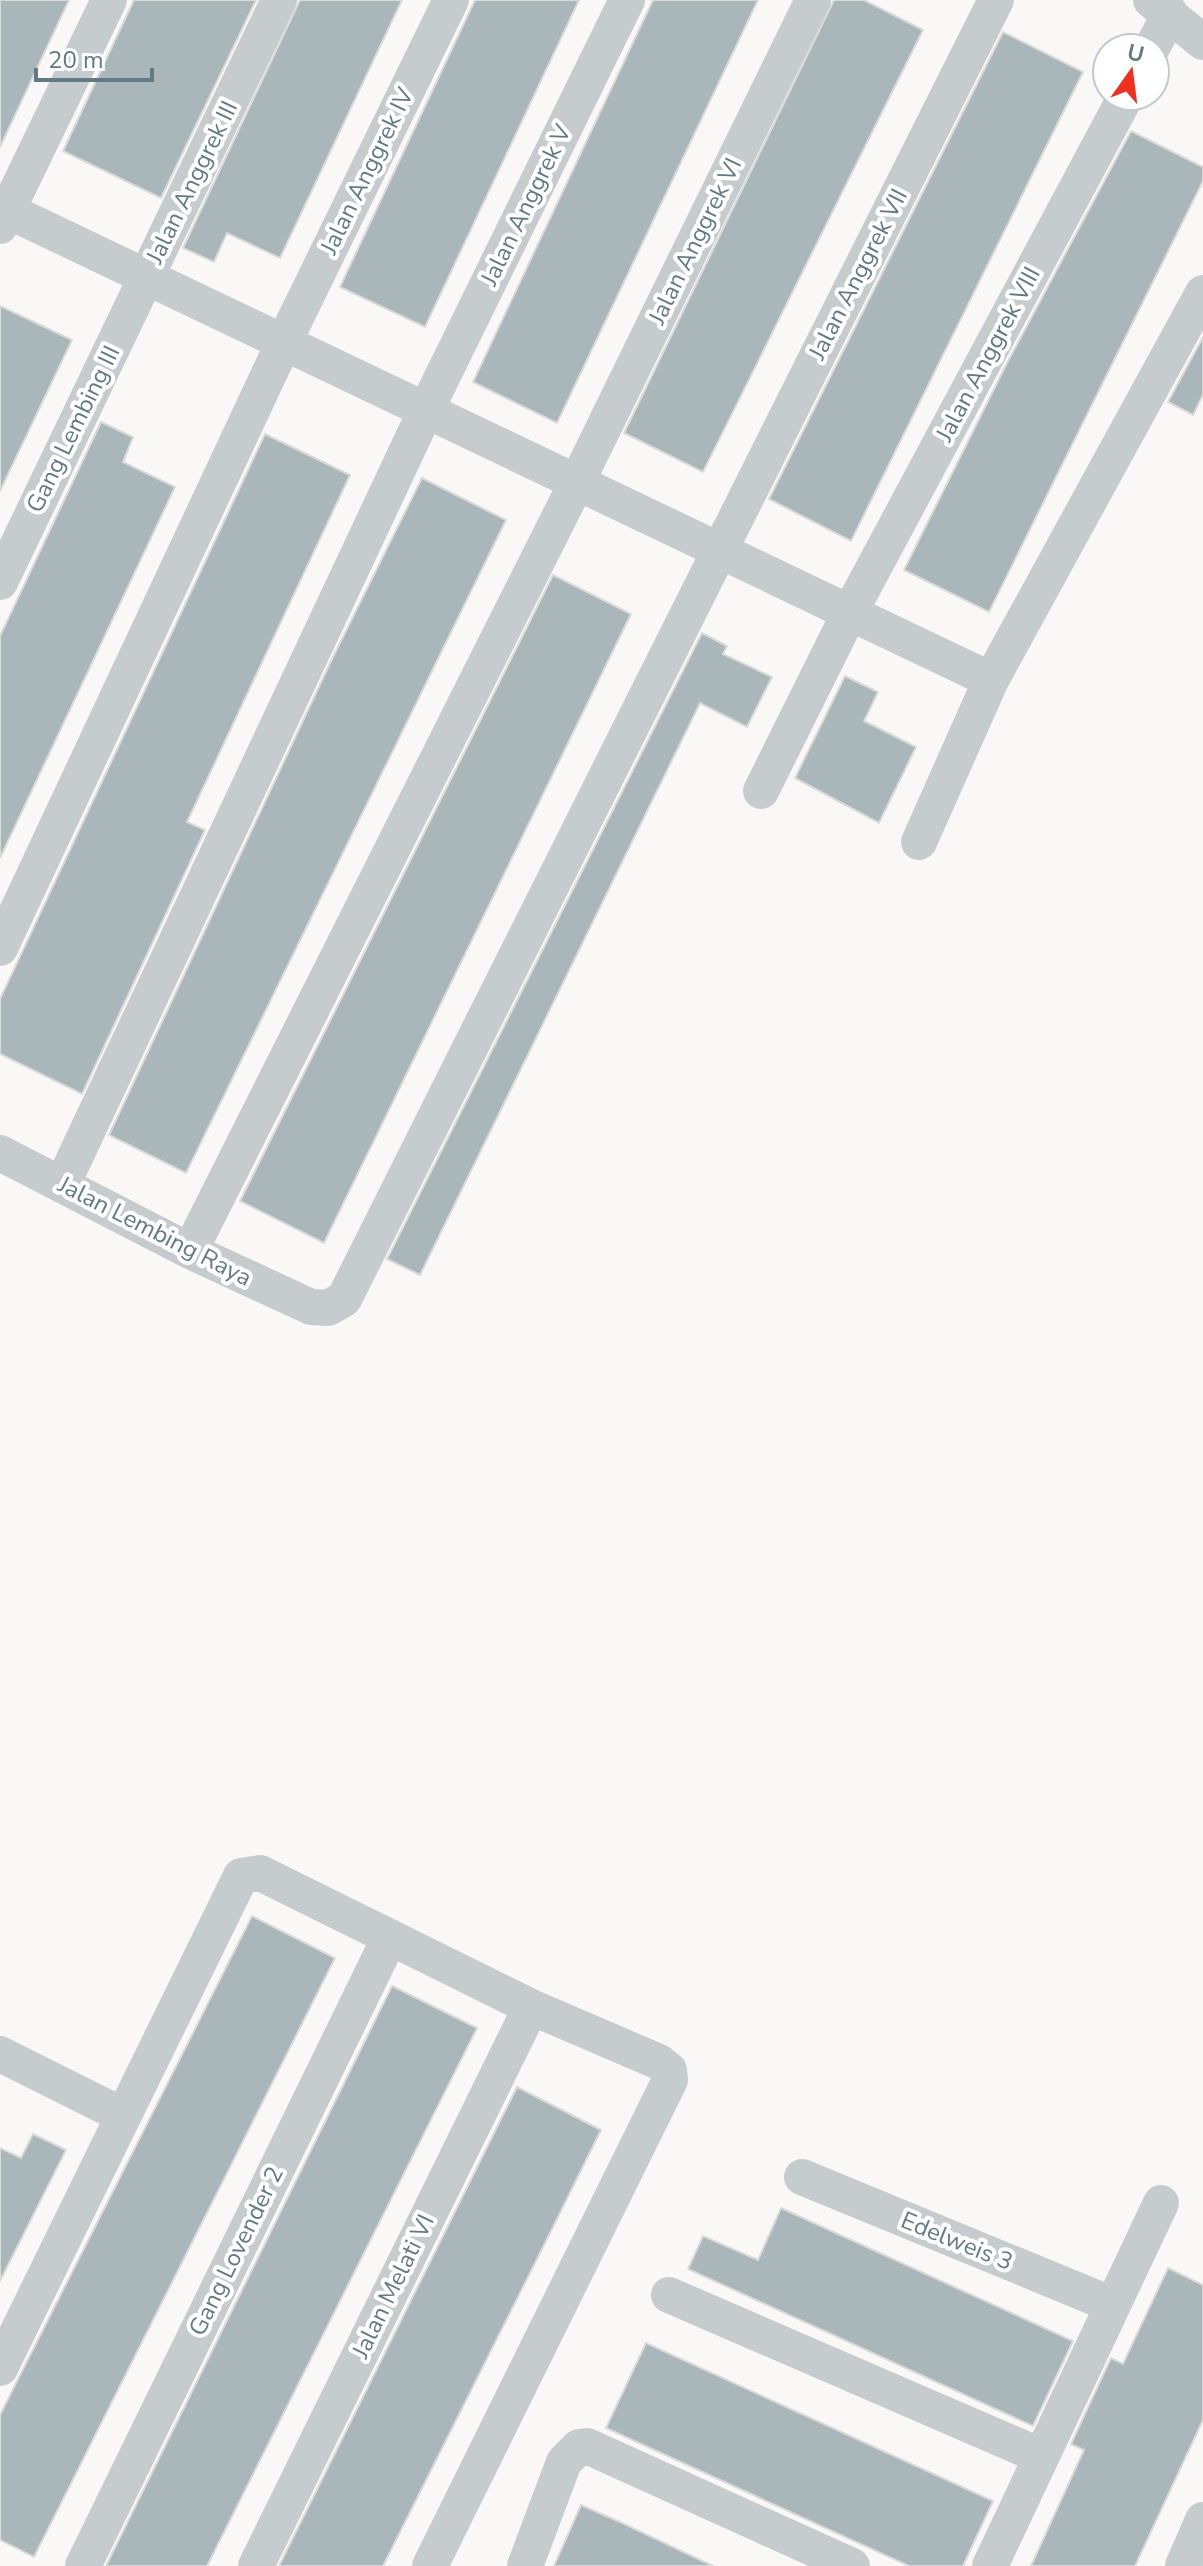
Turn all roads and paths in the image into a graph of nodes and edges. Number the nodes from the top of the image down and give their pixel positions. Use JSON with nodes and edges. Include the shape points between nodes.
{"nodes":[{"id":1,"x":109,"y":0,"type":"edge"},
{"id":2,"x":279,"y":0,"type":"edge"},
{"id":3,"x":451,"y":0,"type":"edge"},
{"id":4,"x":627,"y":0,"type":"edge"},
{"id":5,"x":813,"y":0,"type":"edge"},
{"id":6,"x":996,"y":0,"type":"edge"},
{"id":7,"x":1161,"y":6,"type":"edge"},
{"id":8,"x":1155,"y":32,"type":"edge"},
{"id":9,"x":1203,"y":42,"type":"edge"},
{"id":10,"x":1117,"y":112,"type":"edge"},
{"id":11,"x":3,"y":214,"type":"edge"},
{"id":12,"x":147,"y":277,"type":"junction"},
{"id":13,"x":1203,"y":293,"type":"edge"},
{"id":14,"x":284,"y":342,"type":"junction"},
{"id":15,"x":426,"y":410,"type":"junction"},
{"id":16,"x":577,"y":482,"type":"junction"},
{"id":17,"x":720,"y":547,"type":"junction"},
{"id":18,"x":0,"y":582,"type":"edge"},
{"id":19,"x":850,"y":612,"type":"junction"},
{"id":20,"x":991,"y":680,"type":"junction"},
{"id":21,"x":761,"y":791,"type":"dead end"},
{"id":22,"x":919,"y":842,"type":"dead end"},
{"id":23,"x":0,"y":948,"type":"edge"},
{"id":24,"x":0,"y":1153,"type":"edge"},
{"id":25,"x":62,"y":1185,"type":"junction"},
{"id":26,"x":190,"y":1251,"type":"junction"},
{"id":27,"x":311,"y":1307,"type":"joint"},
{"id":28,"x":390,"y":1937,"type":"junction"},
{"id":29,"x":531,"y":2007,"type":"junction"},
{"id":30,"x":0,"y":2054,"type":"edge"},
{"id":31,"x":122,"y":2115,"type":"junction"},
{"id":32,"x":802,"y":2177,"type":"dead end"},
{"id":33,"x":1161,"y":2203,"type":"dead end"},
{"id":34,"x":669,"y":2295,"type":"dead end"},
{"id":35,"x":1113,"y":2305,"type":"junction"},
{"id":36,"x":0,"y":2368,"type":"edge"},
{"id":37,"x":1041,"y":2456,"type":"junction"},
{"id":38,"x":1203,"y":2520,"type":"edge"},
{"id":39,"x":83,"y":2566,"type":"edge"},
{"id":40,"x":256,"y":2566,"type":"edge"},
{"id":41,"x":430,"y":2566,"type":"edge"},
{"id":42,"x":525,"y":2566,"type":"edge"},
{"id":43,"x":852,"y":2566,"type":"edge"},
{"id":44,"x":990,"y":2566,"type":"edge"},
{"id":45,"x":1183,"y":2566,"type":"edge"}],
"edges":[{"from":1,"to":11,"type":"street"},
{"from":2,"to":12,"type":"street","name":"Jalan Anggrek III"},
{"from":3,"to":14,"type":"street","name":"Jalan Anggrek IV"},
{"from":4,"to":15,"type":"street","name":"Jalan Anggrek V"},
{"from":5,"to":16,"type":"street","name":"Jalan Anggrek VI"},
{"from":6,"to":17,"type":"street","name":"Jalan Anggrek VII"},
{"from":7,"to":8,"type":"street"},
{"from":7,"to":9,"type":"street"},
{"from":10,"to":19,"type":"street","name":"Jalan Anggrek VIII"},
{"from":11,"to":12,"type":"street"},
{"from":12,"to":14,"type":"street"},
{"from":12,"to":18,"type":"street","name":"Gang Lembing III"},
{"from":13,"to":20,"type":"street"},
{"from":14,"to":15,"type":"street"},
{"from":14,"to":23,"type":"street","name":"Jalan Anggrek IV"},
{"from":15,"to":16,"type":"street"},
{"from":15,"to":25,"type":"street","name":"Jalan Anggrek V"},
{"from":16,"to":17,"type":"street"},
{"from":16,"to":26,"type":"street","name":"Jalan Anggrek VI"},
{"from":17,"to":19,"type":"street"},
{"from":17,"to":27,"type":"street","name":"Jalan Anggrek VII","via":[[344,1299],[328,1308]]},
{"from":19,"to":20,"type":"street"},
{"from":19,"to":21,"type":"street","name":"Jalan Anggrek VIII"},
{"from":20,"to":22,"type":"street"},
{"from":24,"to":25,"type":"street","name":"Jalan Lembing Raya"},
{"from":25,"to":26,"type":"street","name":"Jalan Lembing Raya"},
{"from":26,"to":27,"type":"street","name":"Jalan Lembing Raya"},
{"from":28,"to":29,"type":"street"},
{"from":28,"to":31,"type":"street","via":[[260,1873],[241,1876]]},
{"from":28,"to":39,"type":"street","name":"Gang Lovender 2"},
{"from":29,"to":40,"type":"street","name":"Jalan Melati VI"},
{"from":29,"to":41,"type":"street","via":[[659,2062],[669,2070],[670,2080]]},
{"from":30,"to":31,"type":"street"},
{"from":31,"to":36,"type":"street"},
{"from":32,"to":35,"type":"street","name":"Edelweis 3"},
{"from":33,"to":35,"type":"street"},
{"from":34,"to":37,"type":"street"},
{"from":35,"to":37,"type":"street"},
{"from":37,"to":44,"type":"street"},
{"from":38,"to":45,"type":"street"},
{"from":42,"to":43,"type":"street","via":[[564,2462],[587,2446]]}]}
